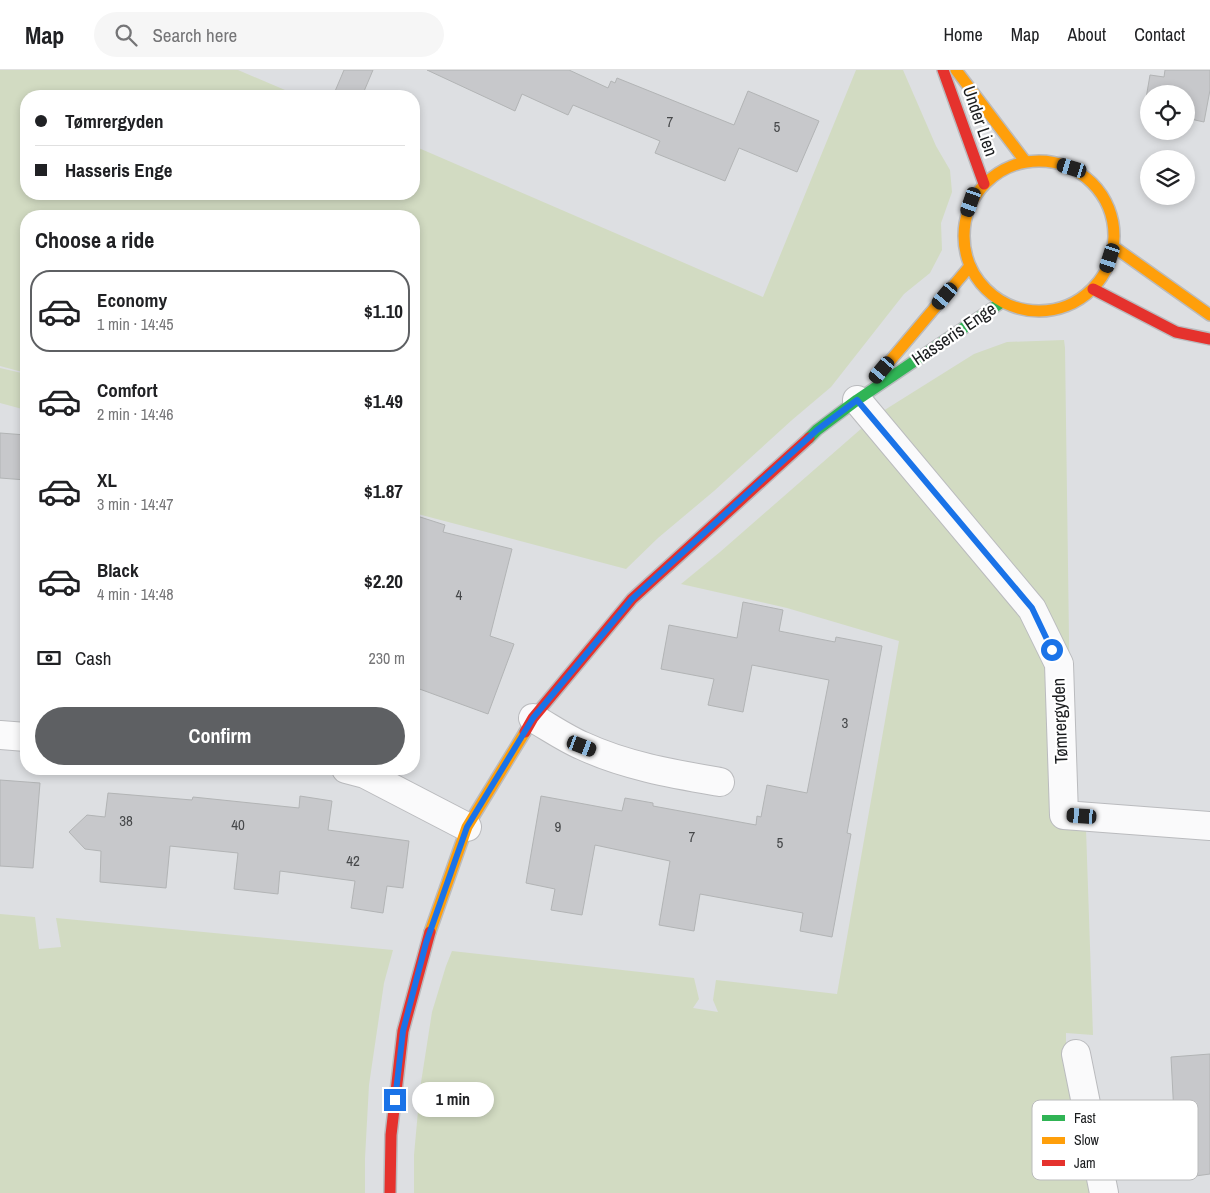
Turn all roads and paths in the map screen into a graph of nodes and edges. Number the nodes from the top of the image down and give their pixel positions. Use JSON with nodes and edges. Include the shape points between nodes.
{"nodes":[{"id":1,"x":943,"y":70,"type":"edge"},
{"id":2,"x":956,"y":70,"type":"edge"},
{"id":3,"x":1025,"y":161,"type":"junction"},
{"id":4,"x":984,"y":184,"type":"junction"},
{"id":5,"x":1114,"y":247,"type":"junction"},
{"id":6,"x":970,"y":266,"type":"junction"},
{"id":7,"x":1093,"y":289,"type":"junction"},
{"id":8,"x":1002,"y":302,"type":"junction"},
{"id":9,"x":1210,"y":315,"type":"edge"},
{"id":10,"x":1210,"y":339,"type":"edge"},
{"id":11,"x":857,"y":400,"type":"junction"},
{"id":12,"x":533,"y":718,"type":"junction"},
{"id":13,"x":0,"y":735,"type":"edge"},
{"id":14,"x":20,"y":737,"type":"edge"},
{"id":15,"x":367,"y":775,"type":"edge"},
{"id":16,"x":720,"y":782,"type":"dead end"},
{"id":17,"x":1210,"y":826,"type":"edge"},
{"id":18,"x":467,"y":827,"type":"junction"},
{"id":19,"x":1076,"y":1054,"type":"dead end"},
{"id":20,"x":1085,"y":1100,"type":"edge"},
{"id":21,"x":1101,"y":1180,"type":"edge"},
{"id":22,"x":390,"y":1193,"type":"edge"},
{"id":23,"x":1104,"y":1193,"type":"edge"}],
"edges":[{"from":1,"to":4,"type":"street","name":"Under Lien"},
{"from":2,"to":3,"type":"street","name":"Under Lien"},
{"from":3,"to":4,"type":"street","via":[[1003,170]]},
{"from":3,"to":5,"type":"street","via":[[1057,163],[1092,181],[1106,200],[1114,223]]},
{"from":4,"to":6,"type":"street","via":[[971,202],[964,223],[964,245]]},
{"from":5,"to":7,"type":"street","via":[[1107,270]]},
{"from":5,"to":9,"type":"street"},
{"from":6,"to":8,"type":"street","via":[[983,286]]},
{"from":6,"to":11,"type":"street","name":"Hasseris Enge"},
{"from":7,"to":8,"type":"street","via":[[1073,303],[1049,311],[1025,310]]},
{"from":7,"to":10,"type":"street","via":[[1176,332]]},
{"from":8,"to":11,"type":"street","name":"Hasseris Enge"},
{"from":11,"to":12,"type":"street","name":"Hasseris Enge","via":[[817,430],[632,599]]},
{"from":11,"to":17,"type":"street","name":"Tømrergyden","via":[[1032,608],[1058,664],[1064,815]]},
{"from":12,"to":16,"type":"street","via":[[582,746],[624,762]]},
{"from":12,"to":18,"type":"street","name":"Hasseris Enge"},
{"from":13,"to":14,"type":"street"},
{"from":15,"to":18,"type":"street"},
{"from":18,"to":22,"type":"street","name":"Hasseris Enge","via":[[426,943],[403,1031],[391,1135]]},
{"from":19,"to":20,"type":"street"},
{"from":21,"to":23,"type":"street"}]}
